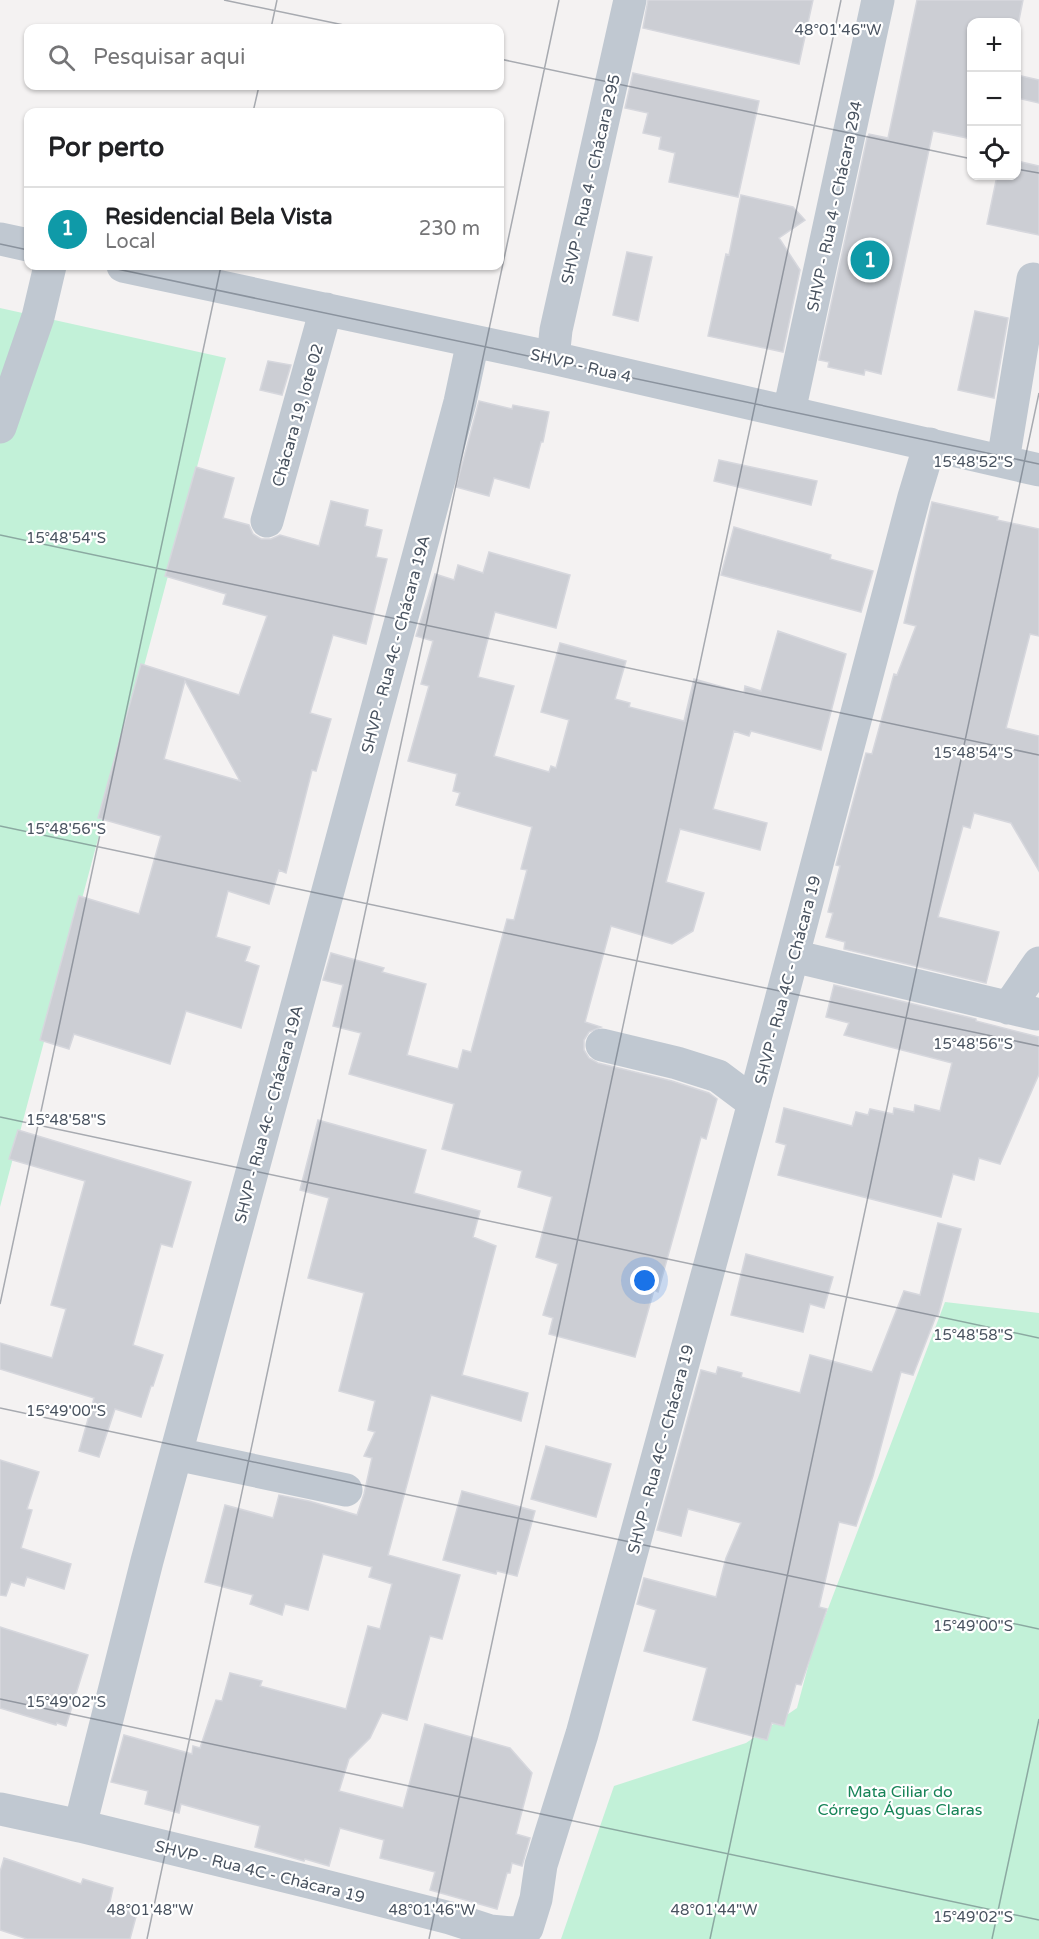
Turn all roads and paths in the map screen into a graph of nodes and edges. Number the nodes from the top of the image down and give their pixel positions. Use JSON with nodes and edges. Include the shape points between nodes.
{"nodes":[{"id":1,"x":630,"y":0,"type":"edge"},
{"id":2,"x":878,"y":0,"type":"edge"},
{"id":3,"x":0,"y":239,"type":"edge"},
{"id":4,"x":24,"y":244,"type":"edge"},
{"id":5,"x":49,"y":270,"type":"edge"},
{"id":6,"x":142,"y":270,"type":"edge"},
{"id":7,"x":1033,"y":279,"type":"dead end"},
{"id":8,"x":326,"y":309,"type":"junction"},
{"id":9,"x":473,"y":341,"type":"junction"},
{"id":10,"x":553,"y":358,"type":"junction"},
{"id":11,"x":789,"y":412,"type":"junction"},
{"id":12,"x":0,"y":427,"type":"edge"},
{"id":13,"x":930,"y":444,"type":"junction"},
{"id":14,"x":1003,"y":461,"type":"junction"},
{"id":15,"x":1039,"y":470,"type":"edge"},
{"id":16,"x":267,"y":521,"type":"dead end"},
{"id":17,"x":793,"y":956,"type":"junction"},
{"id":18,"x":1039,"y":963,"type":"edge"},
{"id":19,"x":602,"y":1046,"type":"dead end"},
{"id":20,"x":754,"y":1103,"type":"junction"},
{"id":21,"x":176,"y":1454,"type":"junction"},
{"id":22,"x":346,"y":1490,"type":"dead end"},
{"id":23,"x":0,"y":1809,"type":"edge"},
{"id":24,"x":80,"y":1826,"type":"junction"}],
"edges":[{"from":1,"to":10,"type":"street","name":"SHVP - Rua 4 - Chácara 295"},
{"from":2,"to":11,"type":"street","name":"SHVP - Rua 4 - Chácara 294"},
{"from":3,"to":4,"type":"street"},
{"from":5,"to":12,"type":"street","via":[[38,317]]},
{"from":6,"to":8,"type":"street","name":"SHVP - Rua 4"},
{"from":7,"to":14,"type":"street"},
{"from":8,"to":9,"type":"street","name":"SHVP - Rua 4"},
{"from":8,"to":16,"type":"street","name":"Chácara 19, lote 02"},
{"from":9,"to":10,"type":"street","name":"SHVP - Rua 4"},
{"from":9,"to":21,"type":"street","name":"SHVP - Rua 4c - Chácara 19A","via":[[460,402]]},
{"from":10,"to":11,"type":"street","name":"SHVP - Rua 4"},
{"from":11,"to":13,"type":"street","name":"SHVP - Rua 4"},
{"from":13,"to":14,"type":"street","name":"SHVP - Rua 4"},
{"from":13,"to":17,"type":"street","name":"SHVP - Rua 4C - Chácara 19"},
{"from":14,"to":15,"type":"street","name":"SHVP - Rua 4"},
{"from":17,"to":18,"type":"street","via":[[1022,1011]]},
{"from":17,"to":20,"type":"street","name":"SHVP - Rua 4C - Chácara 19"},
{"from":19,"to":20,"type":"street","via":[[718,1076]]},
{"from":20,"to":24,"type":"street","name":"SHVP - Rua 4C - Chácara 19","via":[[527,1928],[512,1933],[490,1931],[332,1887]]},
{"from":21,"to":22,"type":"street"},
{"from":21,"to":24,"type":"street","name":"SHVP - Rua 4c - Chácara 19A"},
{"from":23,"to":24,"type":"street","name":"SHVP - Rua 4C - Chácara 19"}]}
